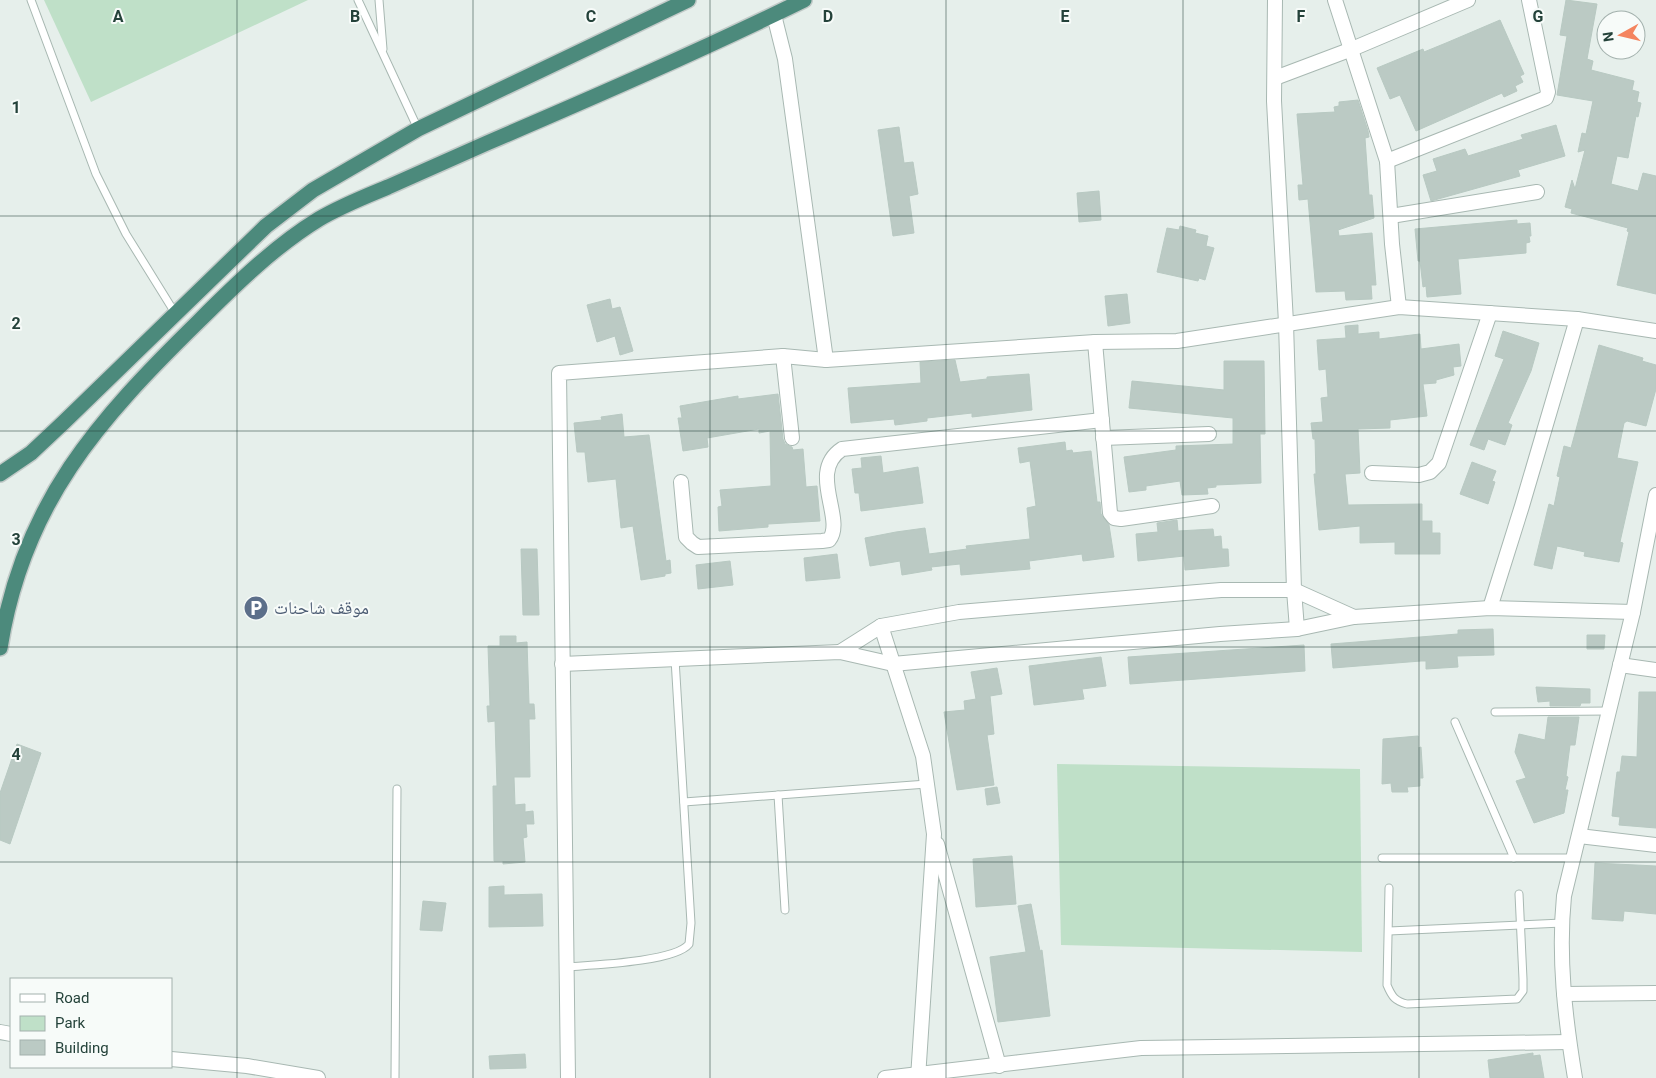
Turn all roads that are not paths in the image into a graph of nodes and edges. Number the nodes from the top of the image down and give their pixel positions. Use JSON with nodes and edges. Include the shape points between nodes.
{"nodes":[{"id":1,"x":31,"y":0,"type":"edge"},
{"id":2,"x":358,"y":0,"type":"edge"},
{"id":3,"x":379,"y":0,"type":"edge"},
{"id":4,"x":688,"y":0,"type":"edge"},
{"id":5,"x":804,"y":0,"type":"edge"},
{"id":6,"x":1275,"y":0,"type":"edge"},
{"id":7,"x":1335,"y":0,"type":"edge"},
{"id":8,"x":1468,"y":0,"type":"edge"},
{"id":9,"x":1529,"y":0,"type":"edge"},
{"id":10,"x":774,"y":15,"type":"junction"},
{"id":11,"x":1352,"y":49,"type":"junction"},
{"id":12,"x":383,"y":54,"type":"junction"},
{"id":13,"x":1275,"y":78,"type":"junction"},
{"id":14,"x":418,"y":129,"type":"junction"},
{"id":15,"x":1387,"y":161,"type":"junction"},
{"id":16,"x":1537,"y":192,"type":"dead end"},
{"id":17,"x":1391,"y":216,"type":"junction"},
{"id":18,"x":1399,"y":307,"type":"junction"},
{"id":19,"x":175,"y":313,"type":"junction"},
{"id":20,"x":1490,"y":313,"type":"junction"},
{"id":21,"x":1577,"y":319,"type":"junction"},
{"id":22,"x":1286,"y":323,"type":"junction"},
{"id":23,"x":1656,"y":331,"type":"edge"},
{"id":24,"x":1095,"y":342,"type":"junction"},
{"id":25,"x":783,"y":356,"type":"junction"},
{"id":26,"x":826,"y":360,"type":"junction"},
{"id":27,"x":1102,"y":420,"type":"junction"},
{"id":28,"x":1210,"y":434,"type":"dead end"},
{"id":29,"x":792,"y":438,"type":"dead end"},
{"id":30,"x":1103,"y":438,"type":"junction"},
{"id":31,"x":1372,"y":473,"type":"dead end"},
{"id":32,"x":0,"y":474,"type":"edge"},
{"id":33,"x":681,"y":482,"type":"dead end"},
{"id":34,"x":1656,"y":495,"type":"edge"},
{"id":35,"x":1212,"y":506,"type":"dead end"},
{"id":36,"x":1294,"y":590,"type":"junction"},
{"id":37,"x":1490,"y":608,"type":"junction"},
{"id":38,"x":1633,"y":612,"type":"junction"},
{"id":39,"x":1354,"y":616,"type":"junction"},
{"id":40,"x":881,"y":626,"type":"junction"},
{"id":41,"x":1297,"y":629,"type":"junction"},
{"id":42,"x":0,"y":648,"type":"edge"},
{"id":43,"x":840,"y":652,"type":"junction"},
{"id":44,"x":675,"y":659,"type":"junction"},
{"id":45,"x":562,"y":664,"type":"junction"},
{"id":46,"x":893,"y":664,"type":"junction"},
{"id":47,"x":1620,"y":666,"type":"junction"},
{"id":48,"x":1656,"y":670,"type":"edge"},
{"id":49,"x":1609,"y":711,"type":"junction"},
{"id":50,"x":1495,"y":712,"type":"dead end"},
{"id":51,"x":1454,"y":722,"type":"dead end"},
{"id":52,"x":927,"y":784,"type":"junction"},
{"id":53,"x":397,"y":789,"type":"dead end"},
{"id":54,"x":778,"y":795,"type":"junction"},
{"id":55,"x":684,"y":802,"type":"junction"},
{"id":56,"x":934,"y":834,"type":"junction"},
{"id":57,"x":1579,"y":836,"type":"junction"},
{"id":58,"x":1656,"y":845,"type":"edge"},
{"id":59,"x":1382,"y":858,"type":"dead end"},
{"id":60,"x":1514,"y":858,"type":"junction"},
{"id":61,"x":1573,"y":858,"type":"junction"},
{"id":62,"x":1389,"y":888,"type":"dead end"},
{"id":63,"x":1518,"y":894,"type":"dead end"},
{"id":64,"x":785,"y":910,"type":"dead end"},
{"id":65,"x":1562,"y":923,"type":"junction"},
{"id":66,"x":1521,"y":925,"type":"junction"},
{"id":67,"x":1390,"y":931,"type":"junction"},
{"id":68,"x":566,"y":967,"type":"junction"},
{"id":69,"x":1656,"y":993,"type":"edge"},
{"id":70,"x":1564,"y":994,"type":"junction"},
{"id":71,"x":1569,"y":1042,"type":"junction"},
{"id":72,"x":172,"y":1059,"type":"edge"},
{"id":73,"x":999,"y":1066,"type":"junction"},
{"id":74,"x":918,"y":1077,"type":"edge"},
{"id":75,"x":318,"y":1078,"type":"edge"},
{"id":76,"x":395,"y":1078,"type":"edge"},
{"id":77,"x":568,"y":1078,"type":"edge"},
{"id":78,"x":885,"y":1078,"type":"edge"},
{"id":79,"x":1575,"y":1078,"type":"edge"}],
"edges":[{"from":1,"to":19,"type":"lane","via":[[96,174],[126,234]]},
{"from":2,"to":12,"type":"lane"},
{"from":3,"to":12,"type":"lane"},
{"from":4,"to":14,"type":"highway"},
{"from":5,"to":10,"type":"highway"},
{"from":6,"to":13,"type":"street"},
{"from":7,"to":11,"type":"street"},
{"from":8,"to":11,"type":"street"},
{"from":9,"to":15,"type":"street","via":[[1548,92],[1546,98]]},
{"from":10,"to":26,"type":"street","via":[[784,59]]},
{"from":10,"to":42,"type":"highway","via":[[347,203],[288,240],[163,356],[76,456],[57,485],[23,555]]},
{"from":11,"to":13,"type":"street"},
{"from":11,"to":15,"type":"street"},
{"from":12,"to":14,"type":"lane"},
{"from":13,"to":22,"type":"street"},
{"from":14,"to":19,"type":"highway","via":[[313,190],[266,226]]},
{"from":15,"to":17,"type":"street"},
{"from":16,"to":17,"type":"street"},
{"from":17,"to":18,"type":"street"},
{"from":18,"to":20,"type":"street"},
{"from":18,"to":22,"type":"street"},
{"from":19,"to":32,"type":"highway","via":[[31,453]]},
{"from":20,"to":21,"type":"street"},
{"from":20,"to":31,"type":"street","via":[[1439,462],[1430,472],[1419,475]]},
{"from":21,"to":23,"type":"street"},
{"from":21,"to":37,"type":"street"},
{"from":22,"to":24,"type":"street","via":[[1177,341]]},
{"from":22,"to":36,"type":"street"},
{"from":24,"to":26,"type":"street"},
{"from":24,"to":27,"type":"street"},
{"from":25,"to":26,"type":"street"},
{"from":25,"to":29,"type":"street"},
{"from":25,"to":45,"type":"street","via":[[559,373]]},
{"from":27,"to":30,"type":"street"},
{"from":27,"to":33,"type":"street","via":[[842,449],[828,465],[834,530],[829,540],[698,547],[686,537]]},
{"from":28,"to":30,"type":"street"},
{"from":30,"to":35,"type":"street","via":[[1110,513],[1114,518]]},
{"from":34,"to":38,"type":"street"},
{"from":36,"to":39,"type":"street"},
{"from":36,"to":40,"type":"street","via":[[1221,590],[969,611]]},
{"from":36,"to":41,"type":"street"},
{"from":37,"to":38,"type":"street"},
{"from":37,"to":39,"type":"street"},
{"from":38,"to":47,"type":"street"},
{"from":39,"to":41,"type":"street"},
{"from":40,"to":43,"type":"street"},
{"from":40,"to":46,"type":"street"},
{"from":41,"to":46,"type":"street"},
{"from":43,"to":44,"type":"street"},
{"from":43,"to":46,"type":"street"},
{"from":44,"to":45,"type":"street"},
{"from":44,"to":55,"type":"lane"},
{"from":45,"to":68,"type":"street"},
{"from":46,"to":52,"type":"street","via":[[923,756]]},
{"from":47,"to":48,"type":"street"},
{"from":47,"to":49,"type":"street"},
{"from":49,"to":50,"type":"lane"},
{"from":49,"to":57,"type":"street"},
{"from":51,"to":60,"type":"lane"},
{"from":52,"to":54,"type":"lane"},
{"from":52,"to":56,"type":"street"},
{"from":53,"to":76,"type":"lane"},
{"from":54,"to":55,"type":"lane"},
{"from":54,"to":64,"type":"lane"},
{"from":55,"to":68,"type":"lane","via":[[691,923],[689,944],[681,951],[656,958]]},
{"from":56,"to":73,"type":"street"},
{"from":56,"to":74,"type":"street"},
{"from":57,"to":58,"type":"street"},
{"from":57,"to":61,"type":"street"},
{"from":59,"to":60,"type":"lane"},
{"from":60,"to":61,"type":"lane"},
{"from":61,"to":65,"type":"street","via":[[1564,896]]},
{"from":62,"to":67,"type":"lane"},
{"from":63,"to":66,"type":"lane"},
{"from":65,"to":66,"type":"lane"},
{"from":65,"to":70,"type":"street"},
{"from":66,"to":67,"type":"lane"},
{"from":66,"to":67,"type":"lane","via":[[1523,991],[1517,999],[1498,1001],[1407,1004],[1396,1001],[1387,985]]},
{"from":68,"to":77,"type":"street"},
{"from":69,"to":70,"type":"street"},
{"from":70,"to":71,"type":"street"},
{"from":71,"to":73,"type":"street","via":[[1141,1048]]},
{"from":71,"to":79,"type":"street"},
{"from":72,"to":75,"type":"street","via":[[247,1066]]},
{"from":73,"to":74,"type":"street"},
{"from":74,"to":78,"type":"street"}]}
